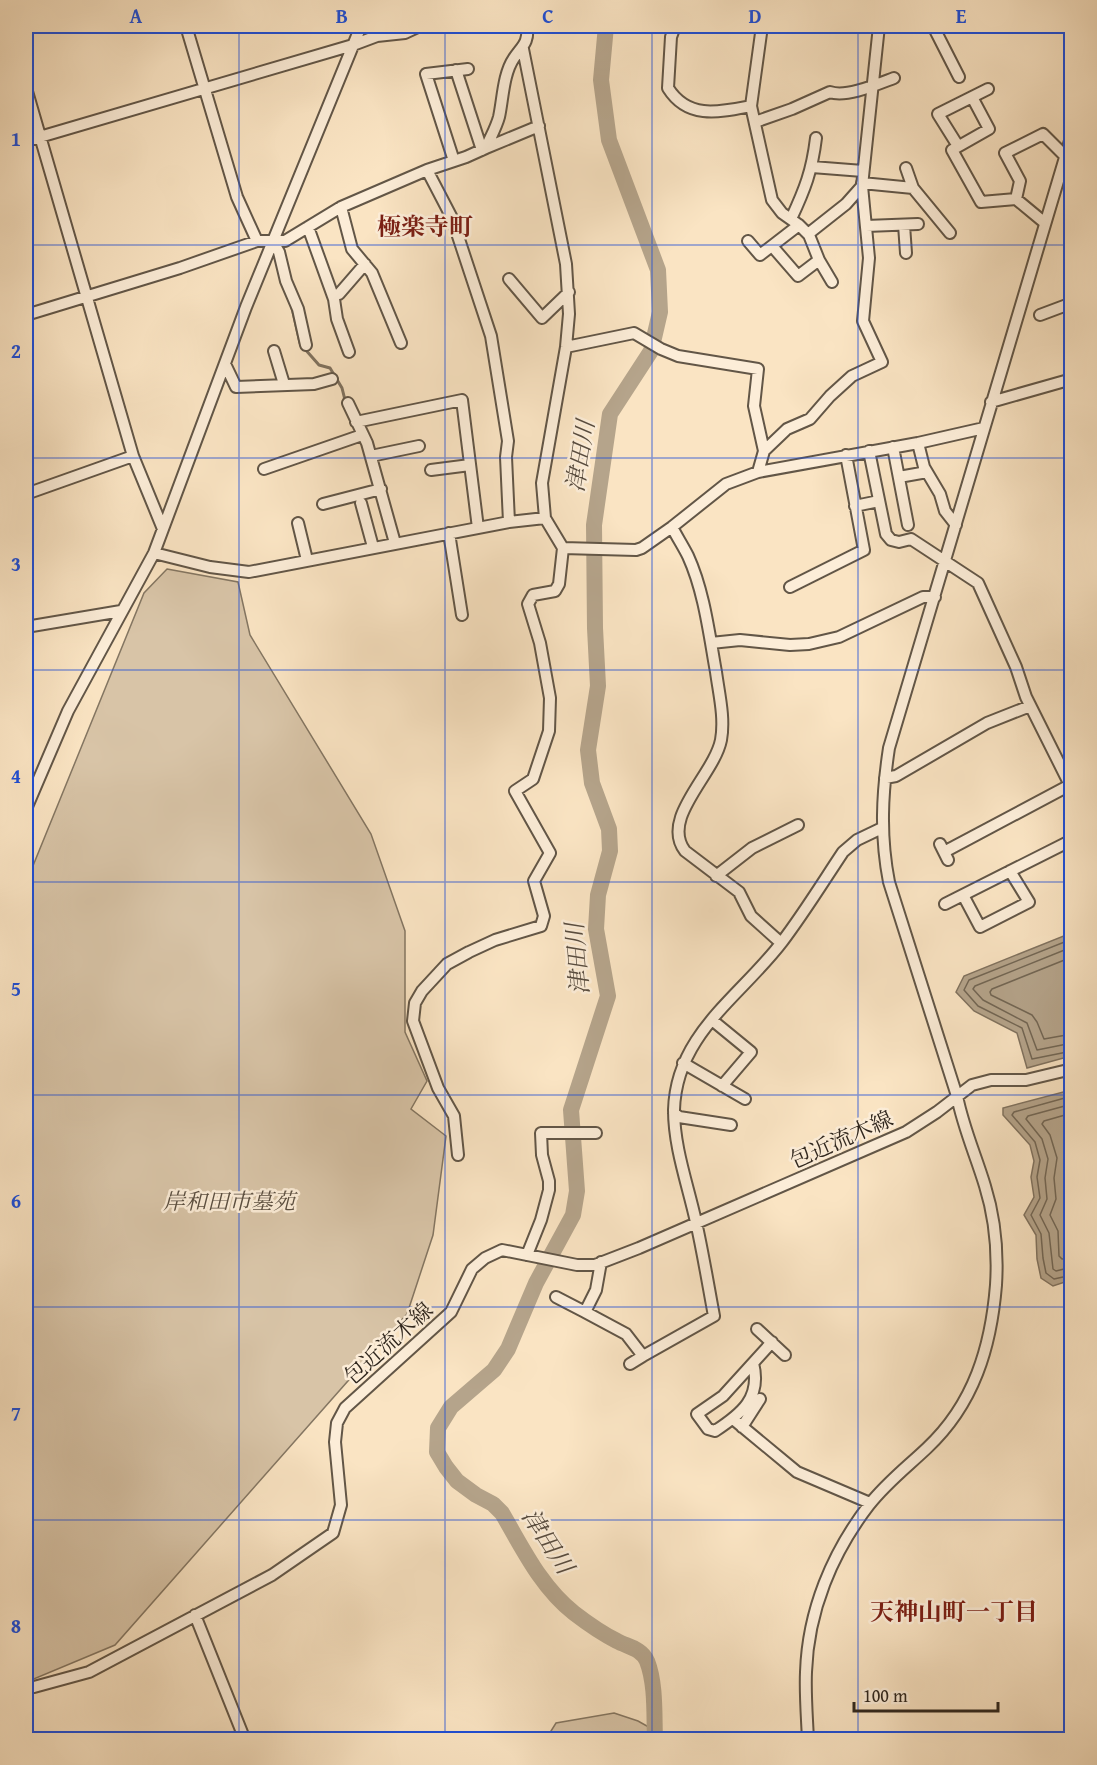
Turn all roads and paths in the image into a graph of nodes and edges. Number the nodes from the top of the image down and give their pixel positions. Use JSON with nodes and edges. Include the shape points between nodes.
{"nodes":[{"id":1,"x":186,"y":26,"type":"edge"},
{"id":2,"x":361,"y":26,"type":"edge"},
{"id":3,"x":420,"y":26,"type":"edge"},
{"id":4,"x":527,"y":26,"type":"edge"},
{"id":5,"x":675,"y":26,"type":"edge"},
{"id":6,"x":762,"y":26,"type":"edge"},
{"id":7,"x":879,"y":26,"type":"edge"},
{"id":8,"x":933,"y":26,"type":"edge"},
{"id":9,"x":353,"y":45,"type":"junction"},
{"id":10,"x":523,"y":49,"type":"junction"},
{"id":11,"x":468,"y":69,"type":"dead end"},
{"id":12,"x":456,"y":70,"type":"junction"},
{"id":13,"x":959,"y":77,"type":"dead end"},
{"id":14,"x":894,"y":78,"type":"dead end"},
{"id":15,"x":872,"y":86,"type":"junction"},
{"id":16,"x":26,"y":88,"type":"edge"},
{"id":17,"x":204,"y":88,"type":"junction"},
{"id":18,"x":988,"y":88,"type":"dead end"},
{"id":19,"x":972,"y":97,"type":"junction"},
{"id":20,"x":751,"y":106,"type":"junction"},
{"id":21,"x":755,"y":122,"type":"junction"},
{"id":22,"x":539,"y":126,"type":"junction"},
{"id":23,"x":39,"y":137,"type":"junction"},
{"id":24,"x":816,"y":138,"type":"dead end"},
{"id":25,"x":26,"y":141,"type":"edge"},
{"id":26,"x":1069,"y":145,"type":"edge"},
{"id":27,"x":958,"y":146,"type":"junction"},
{"id":28,"x":484,"y":149,"type":"junction"},
{"id":29,"x":454,"y":161,"type":"junction"},
{"id":30,"x":812,"y":167,"type":"junction"},
{"id":31,"x":906,"y":168,"type":"dead end"},
{"id":32,"x":427,"y":170,"type":"junction"},
{"id":33,"x":863,"y":171,"type":"junction"},
{"id":34,"x":862,"y":185,"type":"junction"},
{"id":35,"x":913,"y":188,"type":"junction"},
{"id":36,"x":1016,"y":199,"type":"junction"},
{"id":37,"x":342,"y":207,"type":"junction"},
{"id":38,"x":795,"y":222,"type":"junction"},
{"id":39,"x":1045,"y":223,"type":"junction"},
{"id":40,"x":918,"y":224,"type":"dead end"},
{"id":41,"x":904,"y":225,"type":"junction"},
{"id":42,"x":866,"y":226,"type":"junction"},
{"id":43,"x":308,"y":227,"type":"junction"},
{"id":44,"x":950,"y":233,"type":"dead end"},
{"id":45,"x":808,"y":234,"type":"junction"},
{"id":46,"x":257,"y":241,"type":"junction"},
{"id":47,"x":748,"y":241,"type":"dead end"},
{"id":48,"x":273,"y":242,"type":"junction"},
{"id":49,"x":772,"y":246,"type":"junction"},
{"id":50,"x":906,"y":253,"type":"dead end"},
{"id":51,"x":819,"y":260,"type":"junction"},
{"id":52,"x":364,"y":264,"type":"junction"},
{"id":53,"x":509,"y":279,"type":"dead end"},
{"id":54,"x":832,"y":282,"type":"dead end"},
{"id":55,"x":569,"y":292,"type":"junction"},
{"id":56,"x":339,"y":294,"type":"dead end"},
{"id":57,"x":86,"y":297,"type":"junction"},
{"id":58,"x":1071,"y":303,"type":"edge"},
{"id":59,"x":26,"y":315,"type":"edge"},
{"id":60,"x":1040,"y":315,"type":"dead end"},
{"id":61,"x":401,"y":343,"type":"dead end"},
{"id":62,"x":306,"y":345,"type":"dead end"},
{"id":63,"x":566,"y":346,"type":"junction"},
{"id":64,"x":274,"y":351,"type":"dead end"},
{"id":65,"x":350,"y":352,"type":"dead end"},
{"id":66,"x":225,"y":364,"type":"junction"},
{"id":67,"x":332,"y":379,"type":"dead end"},
{"id":68,"x":1071,"y":379,"type":"edge"},
{"id":69,"x":284,"y":384,"type":"junction"},
{"id":70,"x":992,"y":402,"type":"junction"},
{"id":71,"x":348,"y":404,"type":"dead end"},
{"id":72,"x":356,"y":422,"type":"junction"},
{"id":73,"x":984,"y":428,"type":"junction"},
{"id":74,"x":362,"y":435,"type":"junction"},
{"id":75,"x":918,"y":443,"type":"junction"},
{"id":76,"x":419,"y":446,"type":"dead end"},
{"id":77,"x":893,"y":447,"type":"junction"},
{"id":78,"x":764,"y":451,"type":"junction"},
{"id":79,"x":869,"y":451,"type":"junction"},
{"id":80,"x":846,"y":455,"type":"junction"},
{"id":81,"x":134,"y":456,"type":"junction"},
{"id":82,"x":371,"y":456,"type":"junction"},
{"id":83,"x":470,"y":465,"type":"junction"},
{"id":84,"x":264,"y":469,"type":"dead end"},
{"id":85,"x":431,"y":470,"type":"dead end"},
{"id":86,"x":758,"y":472,"type":"junction"},
{"id":87,"x":927,"y":472,"type":"junction"},
{"id":88,"x":899,"y":477,"type":"junction"},
{"id":89,"x":381,"y":489,"type":"junction"},
{"id":90,"x":26,"y":494,"type":"edge"},
{"id":91,"x":879,"y":501,"type":"junction"},
{"id":92,"x":361,"y":503,"type":"dead end"},
{"id":93,"x":323,"y":504,"type":"dead end"},
{"id":94,"x":855,"y":506,"type":"junction"},
{"id":95,"x":545,"y":518,"type":"junction"},
{"id":96,"x":509,"y":522,"type":"junction"},
{"id":97,"x":297,"y":523,"type":"dead end"},
{"id":98,"x":908,"y":525,"type":"dead end"},
{"id":99,"x":956,"y":525,"type":"junction"},
{"id":100,"x":672,"y":527,"type":"junction"},
{"id":101,"x":478,"y":528,"type":"junction"},
{"id":102,"x":163,"y":529,"type":"junction"},
{"id":103,"x":449,"y":533,"type":"junction"},
{"id":104,"x":395,"y":543,"type":"junction"},
{"id":105,"x":374,"y":547,"type":"junction"},
{"id":106,"x":563,"y":548,"type":"junction"},
{"id":107,"x":154,"y":553,"type":"junction"},
{"id":108,"x":307,"y":560,"type":"junction"},
{"id":109,"x":945,"y":562,"type":"junction"},
{"id":110,"x":790,"y":587,"type":"dead end"},
{"id":111,"x":935,"y":597,"type":"junction"},
{"id":112,"x":121,"y":611,"type":"junction"},
{"id":113,"x":462,"y":615,"type":"dead end"},
{"id":114,"x":26,"y":627,"type":"edge"},
{"id":115,"x":711,"y":643,"type":"junction"},
{"id":116,"x":1030,"y":706,"type":"junction"},
{"id":117,"x":1067,"y":768,"type":"edge"},
{"id":118,"x":885,"y":778,"type":"junction"},
{"id":119,"x":1071,"y":787,"type":"edge"},
{"id":120,"x":26,"y":809,"type":"edge"},
{"id":121,"x":798,"y":825,"type":"dead end"},
{"id":122,"x":882,"y":828,"type":"junction"},
{"id":123,"x":1071,"y":840,"type":"edge"},
{"id":124,"x":944,"y":852,"type":"dead end"},
{"id":125,"x":1010,"y":872,"type":"junction"},
{"id":126,"x":717,"y":876,"type":"junction"},
{"id":127,"x":963,"y":895,"type":"junction"},
{"id":128,"x":945,"y":904,"type":"dead end"},
{"id":129,"x":781,"y":943,"type":"junction"},
{"id":130,"x":712,"y":1020,"type":"junction"},
{"id":131,"x":683,"y":1064,"type":"junction"},
{"id":132,"x":1071,"y":1069,"type":"edge"},
{"id":133,"x":722,"y":1086,"type":"junction"},
{"id":134,"x":957,"y":1096,"type":"junction"},
{"id":135,"x":745,"y":1099,"type":"dead end"},
{"id":136,"x":674,"y":1113,"type":"junction"},
{"id":137,"x":731,"y":1125,"type":"dead end"},
{"id":138,"x":596,"y":1133,"type":"dead end"},
{"id":139,"x":458,"y":1155,"type":"dead end"},
{"id":140,"x":697,"y":1223,"type":"junction"},
{"id":141,"x":530,"y":1256,"type":"junction"},
{"id":142,"x":601,"y":1262,"type":"junction"},
{"id":143,"x":556,"y":1297,"type":"dead end"},
{"id":144,"x":585,"y":1312,"type":"junction"},
{"id":145,"x":757,"y":1329,"type":"dead end"},
{"id":146,"x":772,"y":1342,"type":"junction"},
{"id":147,"x":785,"y":1355,"type":"dead end"},
{"id":148,"x":643,"y":1356,"type":"junction"},
{"id":149,"x":630,"y":1364,"type":"dead end"},
{"id":150,"x":753,"y":1364,"type":"junction"},
{"id":151,"x":759,"y":1399,"type":"dead end"},
{"id":152,"x":737,"y":1423,"type":"junction"},
{"id":153,"x":870,"y":1503,"type":"junction"},
{"id":154,"x":195,"y":1615,"type":"junction"},
{"id":155,"x":26,"y":1688,"type":"edge"},
{"id":156,"x":245,"y":1740,"type":"edge"},
{"id":157,"x":808,"y":1740,"type":"edge"}],
"edges":[{"from":1,"to":17,"type":"street"},
{"from":2,"to":9,"type":"street"},
{"from":3,"to":9,"type":"street"},
{"from":4,"to":10,"type":"street"},
{"from":5,"to":20,"type":"street","via":[[668,88],[672,95],[689,108],[711,113]]},
{"from":6,"to":20,"type":"street"},
{"from":7,"to":15,"type":"street"},
{"from":8,"to":13,"type":"street"},
{"from":9,"to":17,"type":"street"},
{"from":9,"to":48,"type":"street"},
{"from":10,"to":22,"type":"street"},
{"from":10,"to":28,"type":"street","via":[[513,59],[498,120]]},
{"from":11,"to":12,"type":"street"},
{"from":12,"to":28,"type":"street"},
{"from":12,"to":29,"type":"street","via":[[426,74]]},
{"from":14,"to":15,"type":"street"},
{"from":15,"to":21,"type":"street","via":[[837,95],[830,92]]},
{"from":15,"to":33,"type":"street"},
{"from":16,"to":23,"type":"street"},
{"from":17,"to":23,"type":"street"},
{"from":17,"to":46,"type":"street","via":[[237,197]]},
{"from":18,"to":19,"type":"street"},
{"from":19,"to":27,"type":"street","via":[[989,129]]},
{"from":19,"to":27,"type":"street","via":[[938,114]]},
{"from":20,"to":21,"type":"street"},
{"from":21,"to":38,"type":"street","via":[[772,200]]},
{"from":22,"to":28,"type":"street"},
{"from":22,"to":55,"type":"street"},
{"from":23,"to":25,"type":"street"},
{"from":23,"to":57,"type":"street"},
{"from":24,"to":30,"type":"street"},
{"from":26,"to":36,"type":"street","via":[[1044,134],[1005,153],[1020,181]]},
{"from":26,"to":39,"type":"street"},
{"from":27,"to":36,"type":"street","via":[[952,150],[981,202]]},
{"from":28,"to":29,"type":"street"},
{"from":29,"to":32,"type":"street"},
{"from":30,"to":33,"type":"street"},
{"from":30,"to":38,"type":"street"},
{"from":31,"to":35,"type":"street"},
{"from":32,"to":37,"type":"street"},
{"from":32,"to":96,"type":"street","via":[[452,218],[491,336],[508,441]]},
{"from":33,"to":34,"type":"street"},
{"from":34,"to":35,"type":"street"},
{"from":34,"to":42,"type":"street"},
{"from":34,"to":45,"type":"street","via":[[846,204]]},
{"from":35,"to":44,"type":"street"},
{"from":36,"to":39,"type":"street"},
{"from":37,"to":43,"type":"street"},
{"from":37,"to":52,"type":"street","via":[[352,249]]},
{"from":38,"to":45,"type":"street"},
{"from":38,"to":49,"type":"street"},
{"from":39,"to":70,"type":"street"},
{"from":40,"to":41,"type":"street"},
{"from":41,"to":42,"type":"street"},
{"from":41,"to":50,"type":"street"},
{"from":42,"to":78,"type":"street","via":[[869,258],[863,321],[882,362],[852,376],[810,419],[787,429]]},
{"from":43,"to":48,"type":"street","via":[[285,241]]},
{"from":43,"to":65,"type":"street","via":[[323,281],[334,299],[333,320]]},
{"from":45,"to":51,"type":"street"},
{"from":46,"to":48,"type":"street"},
{"from":46,"to":57,"type":"street"},
{"from":47,"to":49,"type":"street","via":[[760,255]]},
{"from":48,"to":62,"type":"street","via":[[296,293]]},
{"from":48,"to":66,"type":"street"},
{"from":49,"to":51,"type":"street","via":[[798,276]]},
{"from":51,"to":54,"type":"street"},
{"from":52,"to":56,"type":"street"},
{"from":52,"to":61,"type":"street","via":[[372,273]]},
{"from":53,"to":55,"type":"street","via":[[542,318]]},
{"from":55,"to":63,"type":"street"},
{"from":57,"to":59,"type":"street"},
{"from":57,"to":81,"type":"street"},
{"from":58,"to":60,"type":"street"},
{"from":63,"to":78,"type":"street","via":[[634,333],[678,356],[758,369],[754,406]]},
{"from":63,"to":95,"type":"street","via":[[542,483]]},
{"from":64,"to":69,"type":"street"},
{"from":66,"to":69,"type":"street","via":[[236,387]]},
{"from":66,"to":102,"type":"street"},
{"from":67,"to":69,"type":"street"},
{"from":68,"to":70,"type":"street"},
{"from":70,"to":73,"type":"street"},
{"from":71,"to":72,"type":"street"},
{"from":72,"to":74,"type":"street"},
{"from":72,"to":83,"type":"street","via":[[462,400]]},
{"from":73,"to":75,"type":"street"},
{"from":73,"to":99,"type":"street"},
{"from":74,"to":82,"type":"street"},
{"from":74,"to":84,"type":"street"},
{"from":75,"to":77,"type":"street"},
{"from":75,"to":87,"type":"street"},
{"from":76,"to":82,"type":"street"},
{"from":77,"to":79,"type":"street"},
{"from":77,"to":88,"type":"street"},
{"from":78,"to":86,"type":"street"},
{"from":79,"to":80,"type":"street"},
{"from":79,"to":91,"type":"street"},
{"from":80,"to":86,"type":"street"},
{"from":80,"to":94,"type":"street"},
{"from":81,"to":90,"type":"street"},
{"from":81,"to":102,"type":"street"},
{"from":82,"to":89,"type":"street"},
{"from":83,"to":85,"type":"street"},
{"from":83,"to":101,"type":"street"},
{"from":86,"to":100,"type":"street","via":[[726,484]]},
{"from":87,"to":88,"type":"street"},
{"from":87,"to":99,"type":"street"},
{"from":88,"to":98,"type":"street"},
{"from":89,"to":93,"type":"street"},
{"from":89,"to":104,"type":"street"},
{"from":91,"to":94,"type":"street"},
{"from":91,"to":109,"type":"street","via":[[886,534],[891,540],[911,539]]},
{"from":92,"to":105,"type":"street"},
{"from":94,"to":110,"type":"street","via":[[864,550]]},
{"from":95,"to":96,"type":"street"},
{"from":95,"to":106,"type":"street"},
{"from":96,"to":101,"type":"street"},
{"from":97,"to":108,"type":"street"},
{"from":99,"to":109,"type":"street"},
{"from":100,"to":106,"type":"street","via":[[642,548]]},
{"from":100,"to":115,"type":"street","via":[[694,572]]},
{"from":101,"to":103,"type":"street"},
{"from":102,"to":107,"type":"street"},
{"from":103,"to":104,"type":"street"},
{"from":103,"to":113,"type":"street"},
{"from":104,"to":105,"type":"street"},
{"from":105,"to":108,"type":"street"},
{"from":106,"to":139,"type":"street","via":[[555,591],[533,595],[528,604],[550,698],[549,731],[533,779],[515,791],[550,853],[534,881],[544,916],[541,926],[495,940],[447,964],[422,991],[413,1011],[413,1021],[438,1088],[454,1116]]},
{"from":107,"to":108,"type":"street","via":[[249,572]]},
{"from":107,"to":112,"type":"street"},
{"from":109,"to":111,"type":"street"},
{"from":109,"to":116,"type":"street","via":[[978,583]]},
{"from":111,"to":115,"type":"street","via":[[923,597],[839,637],[809,644],[740,640]]},
{"from":111,"to":118,"type":"street","via":[[889,748]]},
{"from":112,"to":114,"type":"street"},
{"from":112,"to":120,"type":"street","via":[[68,711]]},
{"from":115,"to":126,"type":"street","via":[[723,724],[720,742],[679,818],[677,831],[685,851]]},
{"from":116,"to":117,"type":"street"},
{"from":116,"to":118,"type":"street","via":[[987,723],[896,776]]},
{"from":117,"to":119,"type":"street"},
{"from":118,"to":122,"type":"street"},
{"from":119,"to":124,"type":"street"},
{"from":121,"to":126,"type":"street","via":[[752,848]]},
{"from":122,"to":129,"type":"street","via":[[843,852]]},
{"from":122,"to":134,"type":"street","via":[[889,882]]},
{"from":123,"to":125,"type":"street"},
{"from":125,"to":127,"type":"street"},
{"from":125,"to":127,"type":"street","via":[[1029,902],[980,927]]},
{"from":126,"to":129,"type":"street","via":[[739,892],[751,916]]},
{"from":127,"to":128,"type":"street"},
{"from":129,"to":130,"type":"street"},
{"from":130,"to":131,"type":"street","via":[[692,1044]]},
{"from":130,"to":133,"type":"street","via":[[751,1052]]},
{"from":131,"to":133,"type":"street"},
{"from":131,"to":136,"type":"street"},
{"from":132,"to":134,"type":"street","name":"包近流木線","via":[[1026,1080],[991,1080],[972,1085]]},
{"from":133,"to":135,"type":"street"},
{"from":134,"to":140,"type":"street","name":"包近流木線","via":[[906,1132]]},
{"from":134,"to":153,"type":"street","via":[[986,1188],[997,1257],[986,1350],[960,1409],[945,1430]]},
{"from":136,"to":137,"type":"street"},
{"from":136,"to":140,"type":"street","via":[[678,1153]]},
{"from":138,"to":141,"type":"street","via":[[541,1133],[549,1190]]},
{"from":140,"to":142,"type":"street","name":"包近流木線"},
{"from":140,"to":148,"type":"street","via":[[714,1316]]},
{"from":141,"to":142,"type":"street","name":"包近流木線","via":[[577,1265]]},
{"from":141,"to":154,"type":"street","name":"包近流木線","via":[[502,1250],[485,1258],[472,1269],[451,1312],[345,1408],[337,1423],[335,1442],[341,1505],[333,1533],[272,1575]]},
{"from":142,"to":144,"type":"street","via":[[596,1290]]},
{"from":143,"to":144,"type":"street"},
{"from":144,"to":148,"type":"street","via":[[626,1334]]},
{"from":145,"to":146,"type":"street"},
{"from":146,"to":147,"type":"street"},
{"from":146,"to":150,"type":"street"},
{"from":148,"to":149,"type":"street"},
{"from":150,"to":152,"type":"street","via":[[753,1395]]},
{"from":150,"to":152,"type":"street","via":[[723,1396],[697,1414],[708,1429],[715,1431]]},
{"from":151,"to":152,"type":"street"},
{"from":152,"to":153,"type":"street","via":[[797,1472]]},
{"from":153,"to":157,"type":"street","via":[[840,1548],[818,1602],[806,1670]]},
{"from":154,"to":155,"type":"street","name":"包近流木線","via":[[89,1672]]},
{"from":154,"to":156,"type":"street"}]}
